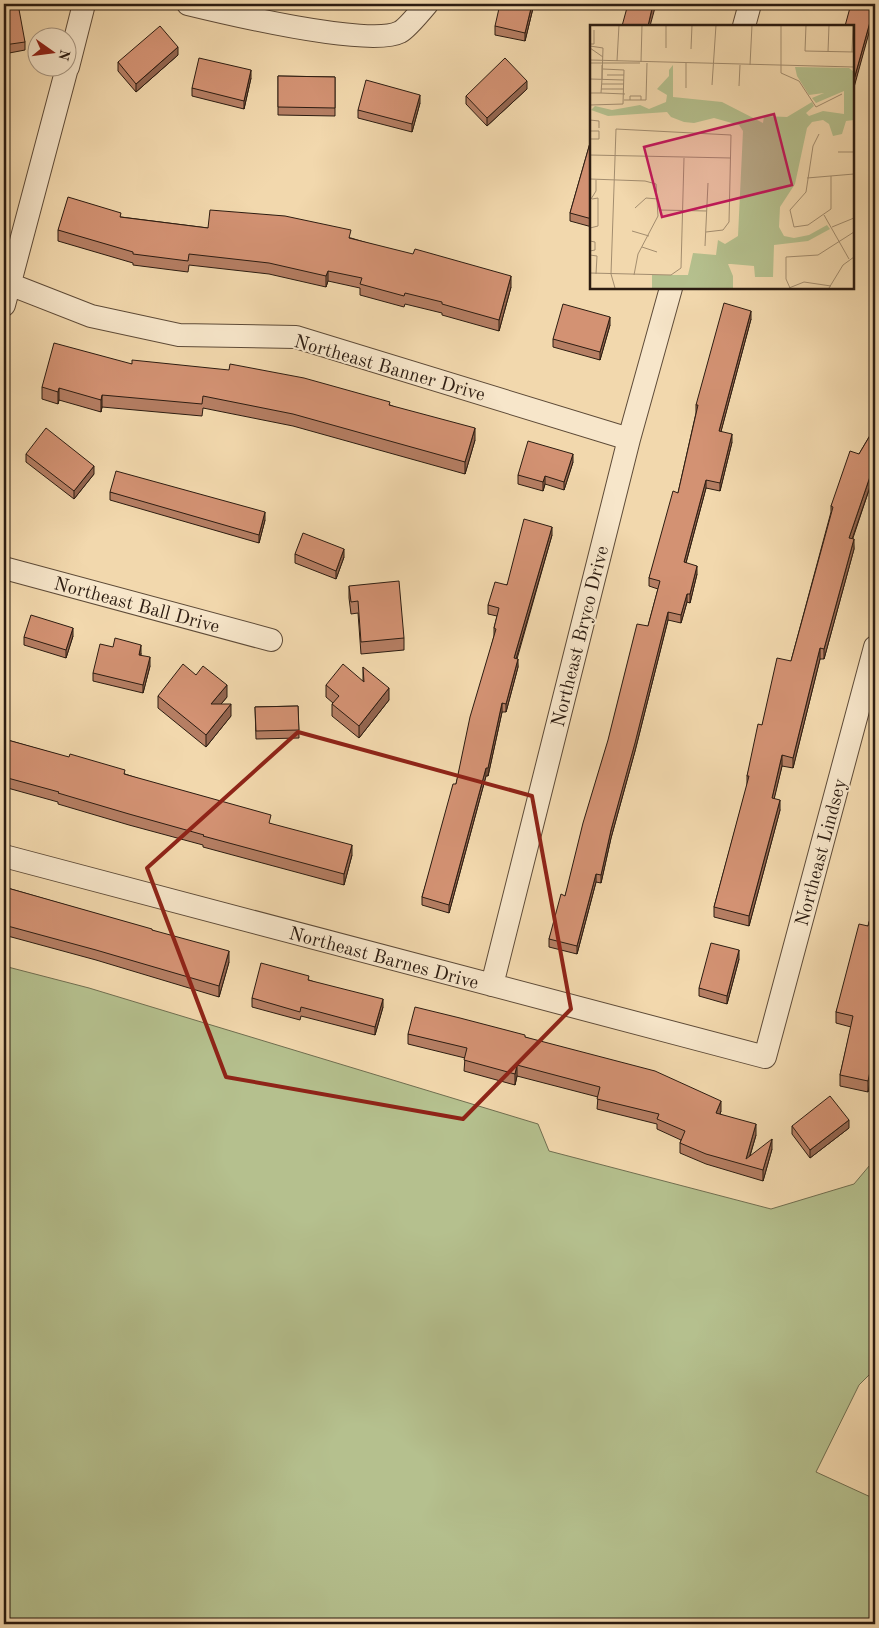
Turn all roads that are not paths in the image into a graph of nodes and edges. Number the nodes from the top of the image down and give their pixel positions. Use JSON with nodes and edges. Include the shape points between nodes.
{"nodes":[{"id":1,"x":84,"y":4,"type":"edge"},
{"id":2,"x":188,"y":4,"type":"edge"},
{"id":3,"x":427,"y":4,"type":"edge"},
{"id":4,"x":750,"y":4,"type":"edge"},
{"id":5,"x":230,"y":9,"type":"edge"},
{"id":6,"x":744,"y":25,"type":"edge"},
{"id":7,"x":78,"y":28,"type":"edge"},
{"id":8,"x":64,"y":78,"type":"edge"},
{"id":9,"x":671,"y":289,"type":"edge"},
{"id":10,"x":6,"y":291,"type":"edge"},
{"id":11,"x":629,"y":439,"type":"junction"},
{"id":12,"x":4,"y":568,"type":"edge"},
{"id":13,"x":271,"y":640,"type":"dead end"},
{"id":14,"x":875,"y":646,"type":"edge"},
{"id":15,"x":4,"y":856,"type":"edge"},
{"id":16,"x":492,"y":985,"type":"junction"},
{"id":17,"x":765,"y":1057,"type":"joint"}],
"edges":[{"from":1,"to":7,"type":"street"},
{"from":2,"to":5,"type":"street"},
{"from":3,"to":5,"type":"street","via":[[400,32],[355,36]]},
{"from":4,"to":6,"type":"street"},
{"from":8,"to":10,"type":"street"},
{"from":9,"to":11,"type":"street","name":"Northeast Bryco Drive"},
{"from":10,"to":11,"type":"street","name":"Northeast Banner Drive","via":[[91,316],[179,335],[296,337]]},
{"from":11,"to":16,"type":"street","name":"Northeast Bryco Drive"},
{"from":12,"to":13,"type":"street","name":"Northeast Ball Drive"},
{"from":14,"to":17,"type":"street","name":"Northeast Lindsey"},
{"from":15,"to":16,"type":"street","name":"Northeast Barnes Drive"},
{"from":16,"to":17,"type":"street","name":"Northeast Barnes Drive"}]}
